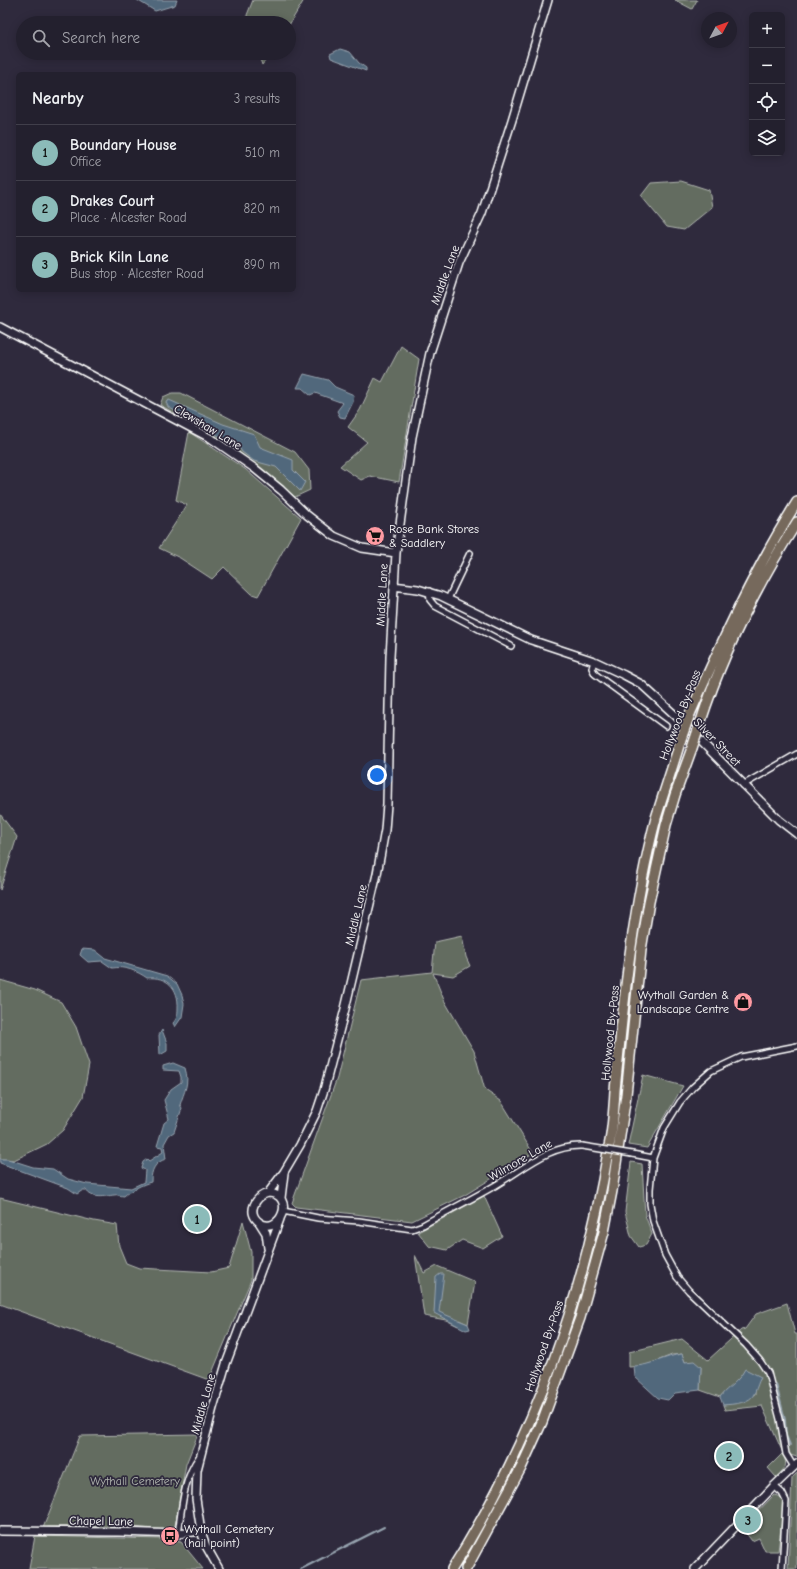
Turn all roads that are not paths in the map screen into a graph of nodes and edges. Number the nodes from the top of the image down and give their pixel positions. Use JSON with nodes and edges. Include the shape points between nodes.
{"nodes":[{"id":1,"x":548,"y":0,"type":"edge"},
{"id":2,"x":0,"y":326,"type":"edge"},
{"id":3,"x":797,"y":502,"type":"edge"},
{"id":4,"x":797,"y":522,"type":"edge"},
{"id":5,"x":470,"y":553,"type":"dead end"},
{"id":6,"x":396,"y":554,"type":"junction"},
{"id":7,"x":393,"y":586,"type":"junction"},
{"id":8,"x":429,"y":591,"type":"junction"},
{"id":9,"x":448,"y":599,"type":"junction"},
{"id":10,"x":511,"y":646,"type":"dead end"},
{"id":11,"x":594,"y":661,"type":"junction"},
{"id":12,"x":666,"y":726,"type":"dead end"},
{"id":13,"x":797,"y":754,"type":"edge"},
{"id":14,"x":743,"y":785,"type":"junction"},
{"id":15,"x":797,"y":834,"type":"edge"},
{"id":16,"x":797,"y":1046,"type":"edge"},
{"id":17,"x":653,"y":1158,"type":"junction"},
{"id":18,"x":284,"y":1172,"type":"junction"},
{"id":19,"x":268,"y":1192,"type":"junction"},
{"id":20,"x":281,"y":1198,"type":"junction"},
{"id":21,"x":283,"y":1211,"type":"junction"},
{"id":22,"x":280,"y":1219,"type":"junction"},
{"id":23,"x":259,"y":1222,"type":"junction"},
{"id":24,"x":268,"y":1248,"type":"junction"},
{"id":25,"x":200,"y":1456,"type":"junction"},
{"id":26,"x":795,"y":1466,"type":"edge"},
{"id":27,"x":774,"y":1486,"type":"junction"},
{"id":28,"x":0,"y":1531,"type":"edge"},
{"id":29,"x":201,"y":1531,"type":"junction"},
{"id":30,"x":178,"y":1534,"type":"junction"},
{"id":31,"x":219,"y":1569,"type":"edge"},
{"id":32,"x":452,"y":1569,"type":"edge"},
{"id":33,"x":466,"y":1569,"type":"edge"},
{"id":34,"x":696,"y":1569,"type":"edge"},
{"id":35,"x":782,"y":1569,"type":"edge"}],
"edges":[{"from":1,"to":6,"type":"street","name":"Middle Lane","via":[[482,213],[459,263],[430,353],[412,437]]},
{"from":2,"to":6,"type":"street","name":"Clewshaw Lane","via":[[212,439],[254,468],[334,536],[362,548]]},
{"from":3,"to":32,"type":"highway","name":"Hollywood By-Pass","bridge":true,"via":[[764,559],[723,640],[681,739],[656,819],[639,898],[630,957],[610,1143],[582,1269],[562,1338],[532,1417],[473,1536]]},
{"from":4,"to":33,"type":"highway","name":"Hollywood By-Pass","bridge":true,"via":[[774,559],[712,688],[666,825],[641,950],[624,1111],[604,1232],[580,1318],[542,1422],[521,1468]]},
{"from":5,"to":9,"type":"street"},
{"from":6,"to":7,"type":"street","name":"Middle Lane"},
{"from":7,"to":8,"type":"street","name":"Silver Street"},
{"from":7,"to":18,"type":"street","name":"Middle Lane","via":[[388,804],[385,830],[367,919],[331,1069],[312,1122]]},
{"from":8,"to":9,"type":"street","name":"Silver Street"},
{"from":8,"to":10,"type":"street","via":[[430,600],[435,606]]},
{"from":9,"to":11,"type":"street","name":"Silver Street","via":[[531,640]]},
{"from":11,"to":12,"type":"street","via":[[592,668],[595,674]]},
{"from":11,"to":14,"type":"street","name":"Silver Street","via":[[641,684]]},
{"from":13,"to":14,"type":"street"},
{"from":14,"to":15,"type":"street","name":"Silver Street"},
{"from":16,"to":17,"type":"street","via":[[741,1057],[711,1071],[680,1102],[664,1128]]},
{"from":17,"to":21,"type":"street","name":"Wilmore Lane","bridge":true,"via":[[582,1146],[562,1148],[548,1153],[496,1185],[412,1229],[318,1218]]},
{"from":17,"to":26,"type":"street","via":[[650,1204],[653,1221],[666,1255],[677,1277],[689,1291],[746,1344],[768,1373],[786,1454]]},
{"from":18,"to":19,"type":"street","name":"Middle Lane"},
{"from":18,"to":20,"type":"street","name":"Middle Lane"},
{"from":19,"to":20,"type":"street"},
{"from":19,"to":23,"type":"street","name":"Middle Lane","via":[[259,1196],[255,1202],[254,1216]]},
{"from":20,"to":21,"type":"street","name":"Middle Lane"},
{"from":21,"to":22,"type":"street","name":"Middle Lane"},
{"from":22,"to":23,"type":"street","via":[[273,1224]]},
{"from":22,"to":24,"type":"street","name":"Middle Lane"},
{"from":23,"to":24,"type":"street","name":"Middle Lane","via":[[266,1233]]},
{"from":24,"to":25,"type":"street","name":"Middle Lane","via":[[226,1364]]},
{"from":25,"to":29,"type":"street","name":"Middle Lane","via":[[196,1499]]},
{"from":25,"to":30,"type":"street","via":[[193,1465],[185,1486]]},
{"from":26,"to":27,"type":"street"},
{"from":27,"to":34,"type":"street"},
{"from":27,"to":35,"type":"street","via":[[786,1501]]},
{"from":28,"to":30,"type":"street","name":"Chapel Lane"},
{"from":29,"to":30,"type":"street","name":"Chapel Lane"},
{"from":29,"to":31,"type":"street","name":"Middle Lane"}]}
